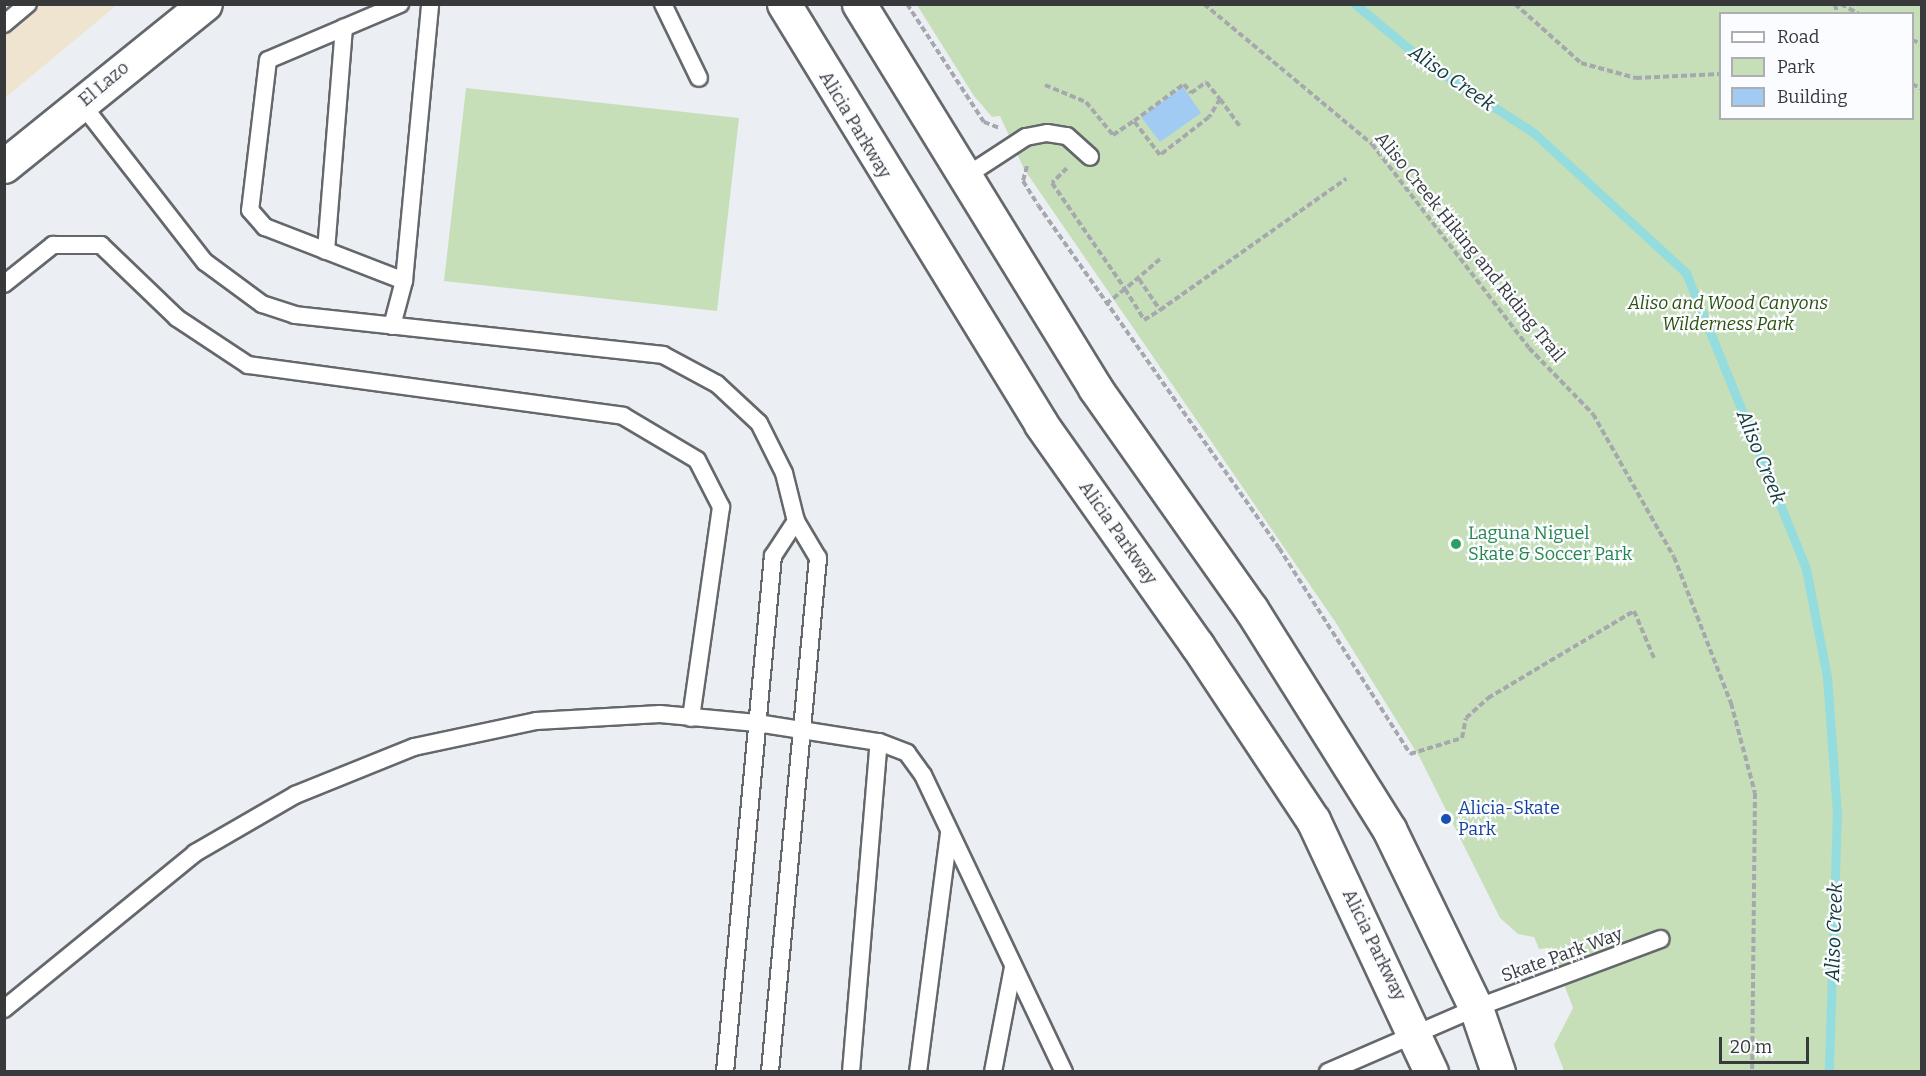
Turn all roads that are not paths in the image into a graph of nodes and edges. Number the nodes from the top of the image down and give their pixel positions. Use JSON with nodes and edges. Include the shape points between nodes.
{"nodes":[{"id":1,"x":28,"y":4,"type":"edge"},
{"id":2,"x":205,"y":4,"type":"edge"},
{"id":3,"x":400,"y":4,"type":"edge"},
{"id":4,"x":430,"y":4,"type":"edge"},
{"id":5,"x":663,"y":4,"type":"edge"},
{"id":6,"x":784,"y":4,"type":"edge"},
{"id":7,"x":859,"y":4,"type":"edge"},
{"id":8,"x":4,"y":24,"type":"edge"},
{"id":9,"x":344,"y":28,"type":"junction"},
{"id":10,"x":699,"y":78,"type":"dead end"},
{"id":11,"x":81,"y":103,"type":"junction"},
{"id":12,"x":1090,"y":158,"type":"dead end"},
{"id":13,"x":4,"y":166,"type":"edge"},
{"id":14,"x":963,"y":178,"type":"junction"},
{"id":15,"x":326,"y":251,"type":"junction"},
{"id":16,"x":404,"y":281,"type":"junction"},
{"id":17,"x":4,"y":285,"type":"edge"},
{"id":18,"x":392,"y":326,"type":"junction"},
{"id":19,"x":796,"y":521,"type":"junction"},
{"id":20,"x":691,"y":718,"type":"junction"},
{"id":21,"x":757,"y":723,"type":"junction"},
{"id":22,"x":803,"y":731,"type":"junction"},
{"id":23,"x":879,"y":742,"type":"junction"},
{"id":24,"x":950,"y":831,"type":"junction"},
{"id":25,"x":1661,"y":939,"type":"dead end"},
{"id":26,"x":1013,"y":967,"type":"junction"},
{"id":27,"x":1476,"y":1008,"type":"junction"},
{"id":28,"x":4,"y":1009,"type":"edge"},
{"id":29,"x":1418,"y":1033,"type":"junction"},
{"id":30,"x":725,"y":1071,"type":"edge"},
{"id":31,"x":770,"y":1071,"type":"edge"},
{"id":32,"x":851,"y":1071,"type":"edge"},
{"id":33,"x":918,"y":1071,"type":"edge"},
{"id":34,"x":993,"y":1071,"type":"edge"},
{"id":35,"x":1064,"y":1071,"type":"edge"},
{"id":36,"x":1328,"y":1071,"type":"edge"},
{"id":37,"x":1431,"y":1071,"type":"edge"},
{"id":38,"x":1498,"y":1071,"type":"edge"}],
"edges":[{"from":1,"to":8,"type":"lane"},
{"from":2,"to":11,"type":"main road","name":"El Lazo"},
{"from":3,"to":9,"type":"lane"},
{"from":4,"to":16,"type":"lane"},
{"from":5,"to":10,"type":"lane"},
{"from":6,"to":29,"type":"main road","name":"Alicia Parkway","via":[[1041,424],[1197,645],[1313,820]]},
{"from":7,"to":14,"type":"main road"},
{"from":9,"to":15,"type":"lane"},
{"from":9,"to":15,"type":"lane","via":[[268,60],[250,210],[266,227]]},
{"from":11,"to":13,"type":"main road","name":"El Lazo"},
{"from":11,"to":18,"type":"lane","via":[[205,262],[233,286],[262,304],[296,315]]},
{"from":12,"to":14,"type":"lane","via":[[1067,136],[1047,133],[1012,146]]},
{"from":14,"to":27,"type":"main road","via":[[1095,388],[1251,609],[1383,819]]},
{"from":15,"to":16,"type":"lane"},
{"from":16,"to":18,"type":"lane"},
{"from":17,"to":20,"type":"lane","via":[[53,245],[101,245],[177,318],[248,366],[623,416],[697,460],[721,507]]},
{"from":18,"to":19,"type":"lane","via":[[663,354],[717,384],[759,423],[784,473]]},
{"from":19,"to":21,"type":"lane","via":[[773,556]]},
{"from":19,"to":22,"type":"lane","via":[[818,558]]},
{"from":20,"to":21,"type":"lane"},
{"from":20,"to":28,"type":"lane","via":[[536,721],[414,747],[295,795],[195,853]]},
{"from":21,"to":22,"type":"lane"},
{"from":21,"to":30,"type":"lane"},
{"from":22,"to":23,"type":"lane"},
{"from":22,"to":31,"type":"lane"},
{"from":23,"to":24,"type":"lane","via":[[907,753]]},
{"from":23,"to":32,"type":"lane"},
{"from":24,"to":26,"type":"lane"},
{"from":24,"to":33,"type":"lane"},
{"from":25,"to":27,"type":"lane","name":"Skate Park Way"},
{"from":26,"to":34,"type":"lane"},
{"from":26,"to":35,"type":"lane"},
{"from":27,"to":29,"type":"lane","name":"Skate Park Way"},
{"from":27,"to":38,"type":"main road"},
{"from":29,"to":36,"type":"lane","name":"Skate Park Way"},
{"from":29,"to":37,"type":"main road","name":"Alicia Parkway"}]}
